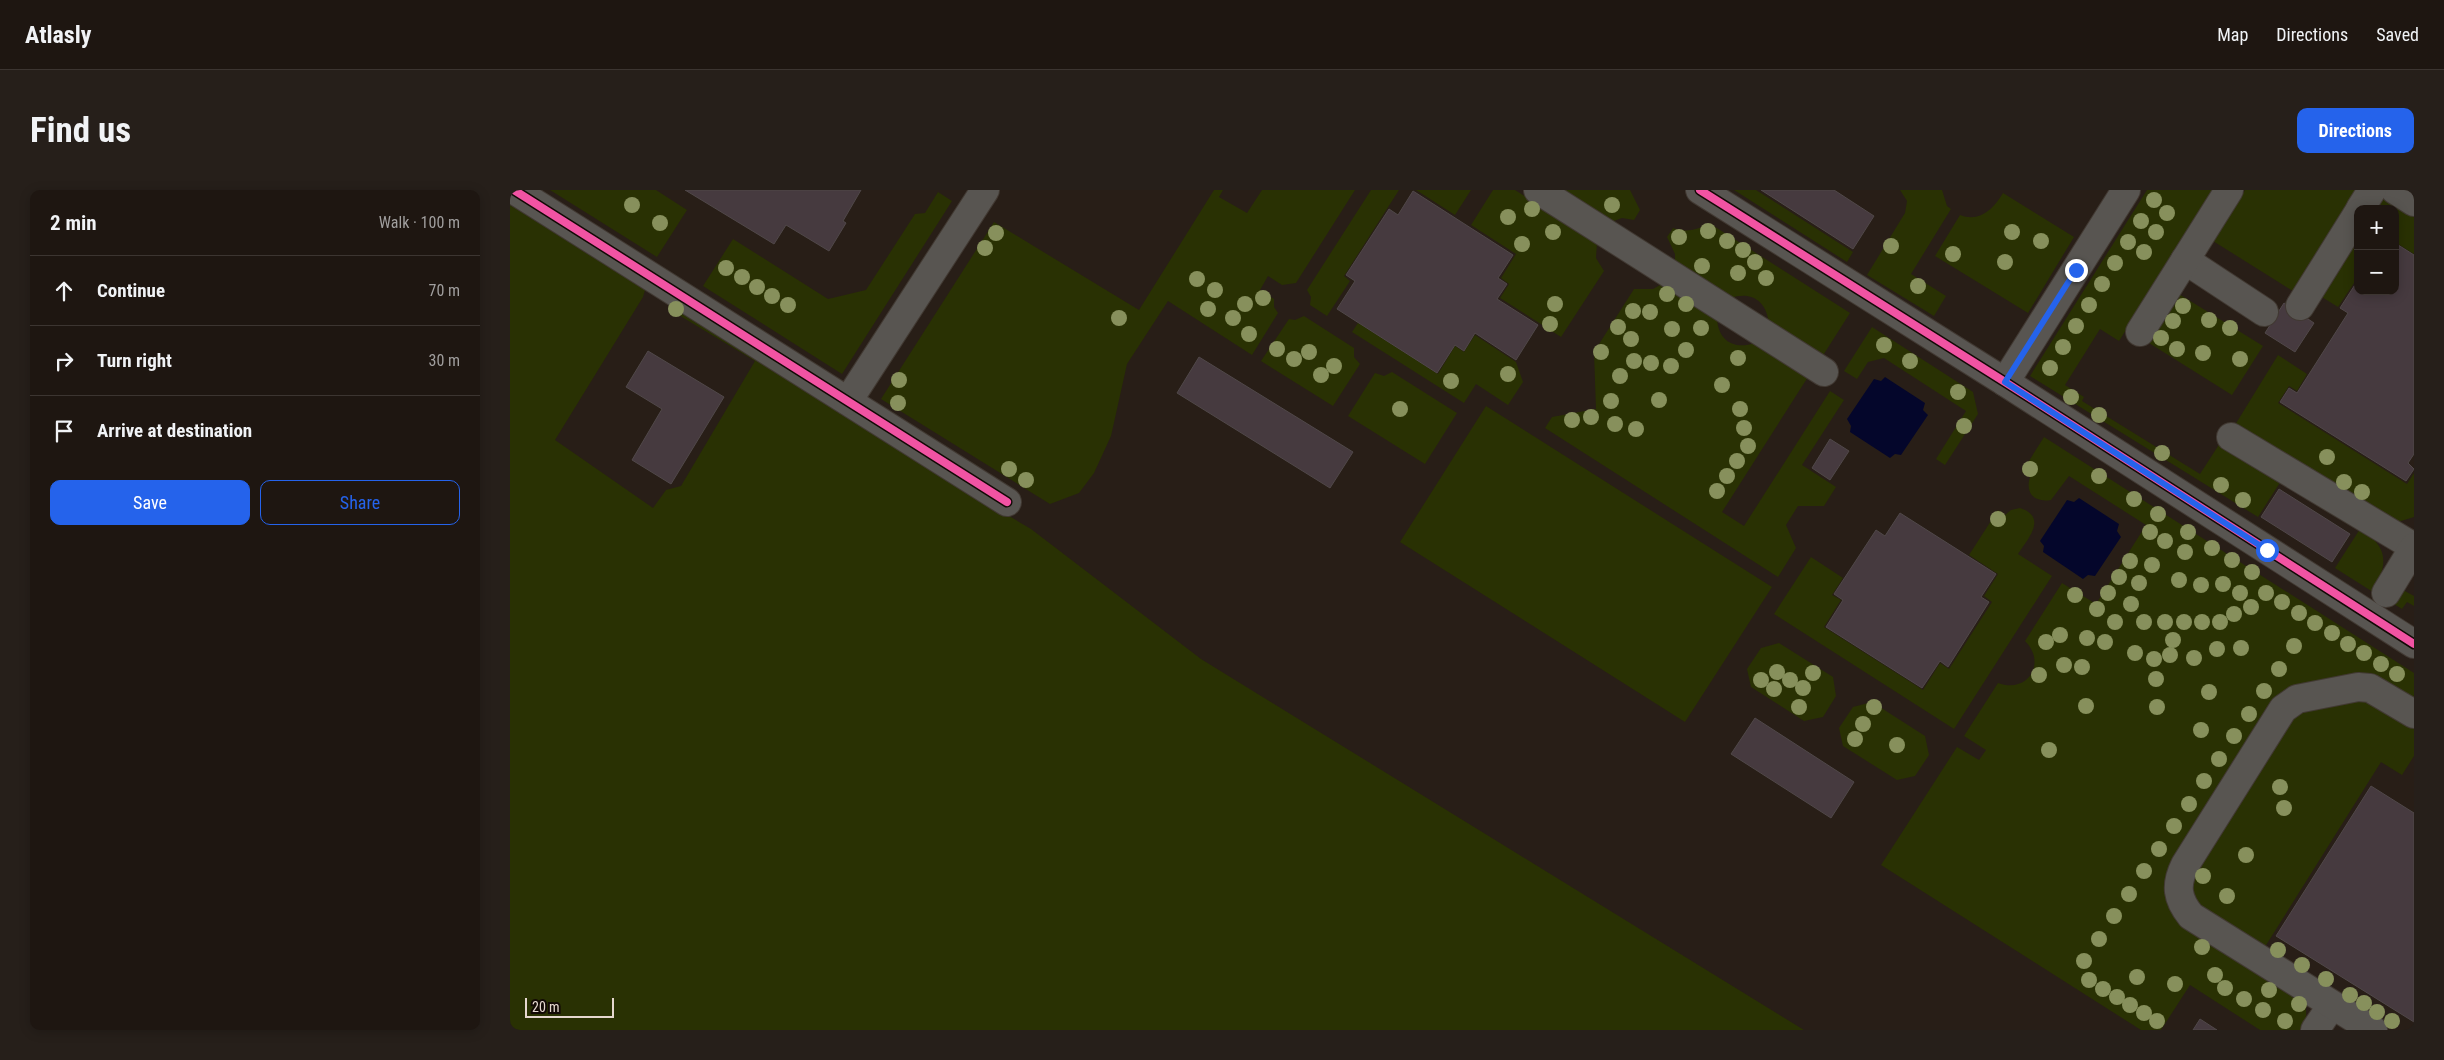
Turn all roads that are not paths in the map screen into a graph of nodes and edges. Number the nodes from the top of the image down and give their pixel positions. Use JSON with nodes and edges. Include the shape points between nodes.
{"nodes":[{"id":1,"x":514,"y":190,"type":"edge"},
{"id":2,"x":985,"y":190,"type":"edge"},
{"id":3,"x":1538,"y":190,"type":"edge"},
{"id":4,"x":1700,"y":190,"type":"edge"},
{"id":5,"x":2126,"y":190,"type":"edge"},
{"id":6,"x":2229,"y":190,"type":"edge"},
{"id":7,"x":2372,"y":190,"type":"edge"},
{"id":8,"x":2395,"y":190,"type":"edge"},
{"id":9,"x":2414,"y":202,"type":"edge"},
{"id":10,"x":2363,"y":205,"type":"edge"},
{"id":11,"x":2354,"y":219,"type":"edge"},
{"id":12,"x":2185,"y":260,"type":"junction"},
{"id":13,"x":2300,"y":306,"type":"dead end"},
{"id":14,"x":2264,"y":312,"type":"dead end"},
{"id":15,"x":2140,"y":332,"type":"dead end"},
{"id":16,"x":1824,"y":372,"type":"dead end"},
{"id":17,"x":2005,"y":382,"type":"junction"},
{"id":18,"x":848,"y":401,"type":"junction"},
{"id":19,"x":2230,"y":438,"type":"dead end"},
{"id":20,"x":1008,"y":502,"type":"dead end"},
{"id":21,"x":2414,"y":547,"type":"edge"},
{"id":22,"x":2386,"y":592,"type":"dead end"},
{"id":23,"x":2414,"y":644,"type":"edge"},
{"id":24,"x":2414,"y":714,"type":"edge"},
{"id":25,"x":2332,"y":1005,"type":"junction"},
{"id":26,"x":2315,"y":1030,"type":"edge"},
{"id":27,"x":2373,"y":1030,"type":"edge"}],
"edges":[{"from":1,"to":18,"type":"street"},
{"from":2,"to":18,"type":"street"},
{"from":3,"to":16,"type":"street"},
{"from":4,"to":17,"type":"street"},
{"from":5,"to":17,"type":"street"},
{"from":6,"to":12,"type":"street"},
{"from":7,"to":10,"type":"street"},
{"from":8,"to":9,"type":"street"},
{"from":11,"to":13,"type":"street"},
{"from":12,"to":14,"type":"street"},
{"from":12,"to":15,"type":"street"},
{"from":17,"to":23,"type":"street"},
{"from":18,"to":20,"type":"street"},
{"from":19,"to":21,"type":"street"},
{"from":21,"to":22,"type":"street"},
{"from":24,"to":25,"type":"street","via":[[2370,688],[2358,687],[2297,698],[2289,703],[2179,876],[2177,889],[2182,905],[2191,916]]},
{"from":25,"to":26,"type":"street"},
{"from":25,"to":27,"type":"street"}]}
